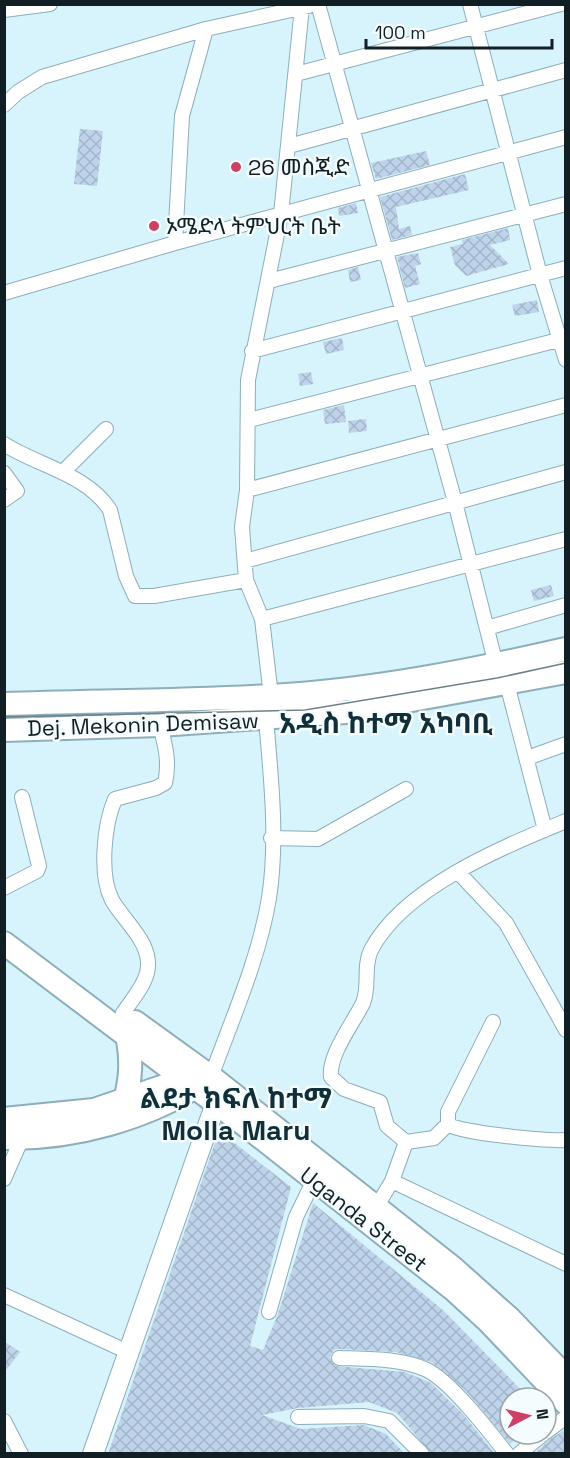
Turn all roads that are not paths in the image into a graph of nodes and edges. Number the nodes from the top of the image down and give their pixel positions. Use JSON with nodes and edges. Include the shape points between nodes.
{"nodes":[{"id":1,"x":50,"y":4,"type":"edge"},
{"id":2,"x":470,"y":4,"type":"edge"},
{"id":3,"x":561,"y":4,"type":"edge"},
{"id":4,"x":312,"y":5,"type":"edge"},
{"id":5,"x":4,"y":10,"type":"edge"},
{"id":6,"x":476,"y":27,"type":"junction"},
{"id":7,"x":207,"y":29,"type":"junction"},
{"id":8,"x":333,"y":64,"type":"junction"},
{"id":9,"x":566,"y":70,"type":"edge"},
{"id":10,"x":296,"y":74,"type":"junction"},
{"id":11,"x":494,"y":90,"type":"junction"},
{"id":12,"x":4,"y":105,"type":"edge"},
{"id":13,"x":351,"y":129,"type":"junction"},
{"id":14,"x":566,"y":137,"type":"edge"},
{"id":15,"x":289,"y":146,"type":"junction"},
{"id":16,"x":509,"y":153,"type":"junction"},
{"id":17,"x":369,"y":190,"type":"junction"},
{"id":18,"x":566,"y":204,"type":"edge"},
{"id":19,"x":281,"y":214,"type":"junction"},
{"id":20,"x":526,"y":215,"type":"junction"},
{"id":21,"x":175,"y":243,"type":"junction"},
{"id":22,"x":384,"y":251,"type":"junction"},
{"id":23,"x":566,"y":268,"type":"edge"},
{"id":24,"x":540,"y":275,"type":"junction"},
{"id":25,"x":269,"y":281,"type":"junction"},
{"id":26,"x":4,"y":293,"type":"edge"},
{"id":27,"x":401,"y":312,"type":"junction"},
{"id":28,"x":562,"y":339,"type":"edge"},
{"id":29,"x":252,"y":351,"type":"junction"},
{"id":30,"x":566,"y":360,"type":"edge"},
{"id":31,"x":419,"y":377,"type":"junction"},
{"id":32,"x":566,"y":405,"type":"edge"},
{"id":33,"x":249,"y":420,"type":"junction"},
{"id":34,"x":106,"y":429,"type":"dead end"},
{"id":35,"x":436,"y":442,"type":"junction"},
{"id":36,"x":4,"y":444,"type":"edge"},
{"id":37,"x":17,"y":452,"type":"junction"},
{"id":38,"x":4,"y":465,"type":"edge"},
{"id":39,"x":63,"y":472,"type":"junction"},
{"id":40,"x":566,"y":472,"type":"edge"},
{"id":41,"x":4,"y":473,"type":"edge"},
{"id":42,"x":247,"y":490,"type":"junction"},
{"id":43,"x":4,"y":500,"type":"edge"},
{"id":44,"x":455,"y":502,"type":"junction"},
{"id":45,"x":566,"y":539,"type":"edge"},
{"id":46,"x":245,"y":561,"type":"junction"},
{"id":47,"x":470,"y":565,"type":"junction"},
{"id":48,"x":246,"y":580,"type":"junction"},
{"id":49,"x":566,"y":606,"type":"edge"},
{"id":50,"x":261,"y":619,"type":"junction"},
{"id":51,"x":487,"y":628,"type":"junction"},
{"id":52,"x":566,"y":649,"type":"edge"},
{"id":53,"x":566,"y":672,"type":"edge"},
{"id":54,"x":501,"y":675,"type":"junction"},
{"id":55,"x":271,"y":696,"type":"junction"},
{"id":56,"x":4,"y":704,"type":"edge"},
{"id":57,"x":266,"y":719,"type":"junction"},
{"id":58,"x":160,"y":725,"type":"junction"},
{"id":59,"x":4,"y":730,"type":"edge"},
{"id":60,"x":566,"y":744,"type":"edge"},
{"id":61,"x":527,"y":758,"type":"junction"},
{"id":62,"x":406,"y":789,"type":"dead end"},
{"id":63,"x":22,"y":797,"type":"dead end"},
{"id":64,"x":566,"y":821,"type":"edge"},
{"id":65,"x":545,"y":830,"type":"junction"},
{"id":66,"x":272,"y":838,"type":"junction"},
{"id":67,"x":458,"y":872,"type":"junction"},
{"id":68,"x":4,"y":888,"type":"edge"},
{"id":69,"x":4,"y":925,"type":"edge"},
{"id":70,"x":4,"y":943,"type":"edge"},
{"id":71,"x":566,"y":1000,"type":"edge"},
{"id":72,"x":550,"y":1004,"type":"junction"},
{"id":73,"x":123,"y":1013,"type":"junction"},
{"id":74,"x":493,"y":1022,"type":"dead end"},
{"id":75,"x":566,"y":1030,"type":"edge"},
{"id":76,"x":127,"y":1035,"type":"junction"},
{"id":77,"x":197,"y":1078,"type":"junction"},
{"id":78,"x":125,"y":1101,"type":"junction"},
{"id":79,"x":216,"y":1103,"type":"junction"},
{"id":80,"x":4,"y":1119,"type":"edge"},
{"id":81,"x":448,"y":1124,"type":"junction"},
{"id":82,"x":13,"y":1138,"type":"edge"},
{"id":83,"x":566,"y":1140,"type":"edge"},
{"id":84,"x":406,"y":1142,"type":"junction"},
{"id":85,"x":4,"y":1179,"type":"edge"},
{"id":86,"x":314,"y":1180,"type":"junction"},
{"id":87,"x":393,"y":1182,"type":"junction"},
{"id":88,"x":377,"y":1206,"type":"junction"},
{"id":89,"x":566,"y":1264,"type":"edge"},
{"id":90,"x":4,"y":1295,"type":"edge"},
{"id":91,"x":269,"y":1312,"type":"dead end"},
{"id":92,"x":128,"y":1352,"type":"junction"},
{"id":93,"x":339,"y":1358,"type":"dead end"},
{"id":94,"x":566,"y":1377,"type":"edge"},
{"id":95,"x":566,"y":1403,"type":"edge"},
{"id":96,"x":298,"y":1417,"type":"dead end"},
{"id":97,"x":4,"y":1421,"type":"edge"},
{"id":98,"x":21,"y":1454,"type":"edge"},
{"id":99,"x":93,"y":1454,"type":"edge"},
{"id":100,"x":422,"y":1454,"type":"edge"},
{"id":101,"x":507,"y":1454,"type":"edge"}],
"edges":[{"from":1,"to":5,"type":"street"},
{"from":2,"to":6,"type":"street"},
{"from":3,"to":6,"type":"street"},
{"from":4,"to":7,"type":"street"},
{"from":4,"to":8,"type":"street"},
{"from":4,"to":10,"type":"street"},
{"from":6,"to":8,"type":"street"},
{"from":6,"to":11,"type":"street"},
{"from":7,"to":12,"type":"street","via":[[42,77]]},
{"from":7,"to":21,"type":"street","via":[[182,116]]},
{"from":8,"to":10,"type":"street"},
{"from":8,"to":13,"type":"street"},
{"from":9,"to":11,"type":"street"},
{"from":10,"to":15,"type":"street"},
{"from":11,"to":13,"type":"street"},
{"from":11,"to":16,"type":"street"},
{"from":13,"to":15,"type":"street"},
{"from":13,"to":17,"type":"street"},
{"from":14,"to":16,"type":"street"},
{"from":15,"to":19,"type":"street"},
{"from":16,"to":17,"type":"street"},
{"from":16,"to":20,"type":"street"},
{"from":17,"to":19,"type":"street"},
{"from":17,"to":22,"type":"street"},
{"from":18,"to":20,"type":"street"},
{"from":19,"to":21,"type":"street"},
{"from":19,"to":25,"type":"street"},
{"from":20,"to":22,"type":"street"},
{"from":20,"to":24,"type":"street"},
{"from":21,"to":26,"type":"street"},
{"from":22,"to":25,"type":"street"},
{"from":22,"to":27,"type":"street"},
{"from":23,"to":24,"type":"street"},
{"from":24,"to":27,"type":"street"},
{"from":24,"to":28,"type":"street"},
{"from":25,"to":29,"type":"street"},
{"from":27,"to":29,"type":"street"},
{"from":27,"to":31,"type":"street"},
{"from":28,"to":30,"type":"street"},
{"from":28,"to":31,"type":"street"},
{"from":29,"to":33,"type":"street"},
{"from":31,"to":33,"type":"street"},
{"from":31,"to":35,"type":"street"},
{"from":32,"to":35,"type":"street"},
{"from":33,"to":42,"type":"street"},
{"from":34,"to":39,"type":"street"},
{"from":35,"to":42,"type":"street"},
{"from":35,"to":44,"type":"street"},
{"from":36,"to":37,"type":"street"},
{"from":37,"to":38,"type":"street"},
{"from":37,"to":39,"type":"street"},
{"from":39,"to":48,"type":"street","via":[[93,491],[110,510],[126,576],[135,596]]},
{"from":40,"to":44,"type":"street"},
{"from":41,"to":43,"type":"street","via":[[17,491]]},
{"from":42,"to":46,"type":"street","via":[[242,521]]},
{"from":44,"to":46,"type":"street"},
{"from":44,"to":47,"type":"street"},
{"from":45,"to":47,"type":"street"},
{"from":46,"to":48,"type":"street"},
{"from":47,"to":50,"type":"street"},
{"from":47,"to":51,"type":"street"},
{"from":48,"to":50,"type":"street"},
{"from":49,"to":51,"type":"street"},
{"from":50,"to":55,"type":"street"},
{"from":51,"to":54,"type":"street"},
{"from":52,"to":54,"type":"main road","name":"Dej. Mekonin Demisaw"},
{"from":53,"to":54,"type":"main road","name":"Dej. Mekonin Demisaw"},
{"from":54,"to":55,"type":"main road","name":"Dej. Mekonin Demisaw","via":[[390,682]]},
{"from":54,"to":57,"type":"main road","name":"Dej. Mekonin Demisaw","via":[[346,712]]},
{"from":54,"to":61,"type":"street"},
{"from":55,"to":56,"type":"main road","name":"Dej. Mekonin Demisaw"},
{"from":57,"to":58,"type":"main road","name":"Dej. Mekonin Demisaw"},
{"from":57,"to":66,"type":"street"},
{"from":58,"to":59,"type":"main road","name":"Dej. Mekonin Demisaw"},
{"from":58,"to":73,"type":"street","via":[[167,755],[165,783],[115,799],[104,843],[111,898],[147,954],[145,979]]},
{"from":60,"to":61,"type":"street"},
{"from":61,"to":65,"type":"street"},
{"from":62,"to":66,"type":"street","via":[[318,839]]},
{"from":63,"to":68,"type":"street","via":[[39,866],[37,871]]},
{"from":64,"to":65,"type":"street"},
{"from":65,"to":67,"type":"street"},
{"from":66,"to":77,"type":"street","via":[[270,888],[263,923]]},
{"from":67,"to":72,"type":"street","via":[[506,923]]},
{"from":67,"to":84,"type":"street","via":[[446,876],[405,909],[371,950],[364,999],[344,1031],[330,1073],[332,1080],[344,1089],[380,1102],[387,1126]]},
{"from":69,"to":73,"type":"main road","name":"Uganda Street"},
{"from":70,"to":76,"type":"main road","name":"Uganda Street"},
{"from":71,"to":72,"type":"street"},
{"from":72,"to":75,"type":"street"},
{"from":73,"to":77,"type":"main road","name":"Uganda Street"},
{"from":74,"to":81,"type":"street","via":[[448,1112]]},
{"from":76,"to":77,"type":"main road","name":"Uganda Street"},
{"from":76,"to":78,"type":"main road","via":[[132,1076]]},
{"from":77,"to":78,"type":"main road"},
{"from":77,"to":79,"type":"main road","name":"Uganda Street"},
{"from":77,"to":82,"type":"main road","via":[[133,1116],[72,1133]]},
{"from":77,"to":88,"type":"main road","name":"Uganda Street"},
{"from":78,"to":80,"type":"main road","via":[[67,1115]]},
{"from":79,"to":86,"type":"main road","name":"Uganda Street"},
{"from":79,"to":92,"type":"main road"},
{"from":81,"to":83,"type":"street","via":[[481,1132]]},
{"from":81,"to":84,"type":"street","via":[[434,1138]]},
{"from":82,"to":85,"type":"street"},
{"from":84,"to":87,"type":"street"},
{"from":86,"to":91,"type":"street","via":[[296,1217]]},
{"from":86,"to":95,"type":"main road","name":"Uganda Street","via":[[453,1288]]},
{"from":87,"to":88,"type":"street"},
{"from":87,"to":89,"type":"street"},
{"from":88,"to":94,"type":"main road","name":"Uganda Street","via":[[500,1310]]},
{"from":90,"to":92,"type":"street"},
{"from":92,"to":99,"type":"main road"},
{"from":93,"to":101,"type":"street","via":[[401,1363],[427,1370],[486,1427]]},
{"from":96,"to":100,"type":"street","via":[[364,1416],[389,1421]]},
{"from":97,"to":98,"type":"street"}]}
